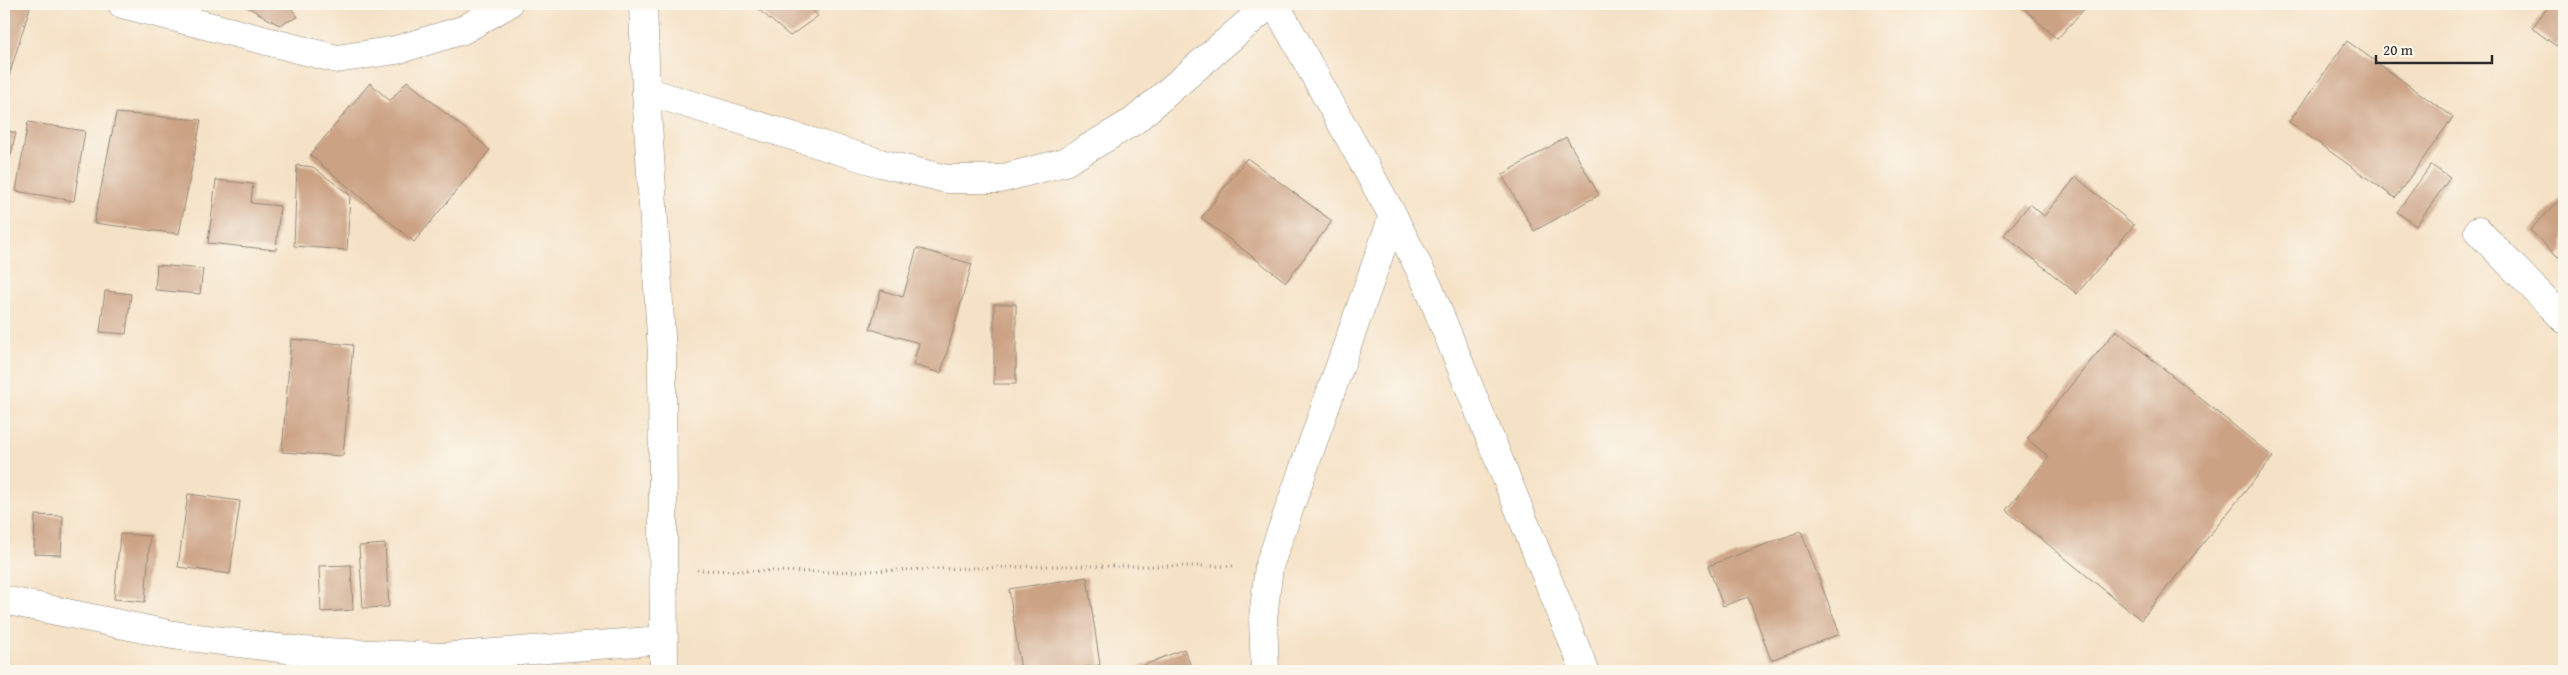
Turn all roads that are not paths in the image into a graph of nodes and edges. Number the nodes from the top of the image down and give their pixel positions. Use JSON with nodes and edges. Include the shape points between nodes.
{"nodes":[{"id":1,"x":122,"y":4,"type":"edge"},
{"id":2,"x":508,"y":4,"type":"edge"},
{"id":3,"x":643,"y":4,"type":"edge"},
{"id":4,"x":1270,"y":4,"type":"edge"},
{"id":5,"x":1275,"y":4,"type":"edge"},
{"id":6,"x":646,"y":91,"type":"junction"},
{"id":7,"x":1393,"y":216,"type":"junction"},
{"id":8,"x":2478,"y":231,"type":"dead end"},
{"id":9,"x":2564,"y":319,"type":"edge"},
{"id":10,"x":4,"y":600,"type":"edge"},
{"id":11,"x":663,"y":640,"type":"junction"},
{"id":12,"x":664,"y":671,"type":"edge"},
{"id":13,"x":1265,"y":671,"type":"edge"},
{"id":14,"x":1585,"y":671,"type":"edge"}],
"edges":[{"from":1,"to":2,"type":"street","via":[[337,59],[396,50],[463,30]]},
{"from":3,"to":6,"type":"street"},
{"from":4,"to":6,"type":"street","via":[[1134,122],[1065,162],[1000,179],[947,179],[880,163]]},
{"from":5,"to":7,"type":"street"},
{"from":6,"to":11,"type":"street","via":[[662,353]]},
{"from":7,"to":13,"type":"street","via":[[1269,566],[1263,619]]},
{"from":7,"to":14,"type":"street","via":[[1428,286]]},
{"from":8,"to":9,"type":"street"},
{"from":10,"to":11,"type":"street","via":[[173,635],[304,651],[442,657]]},
{"from":11,"to":12,"type":"street"}]}
